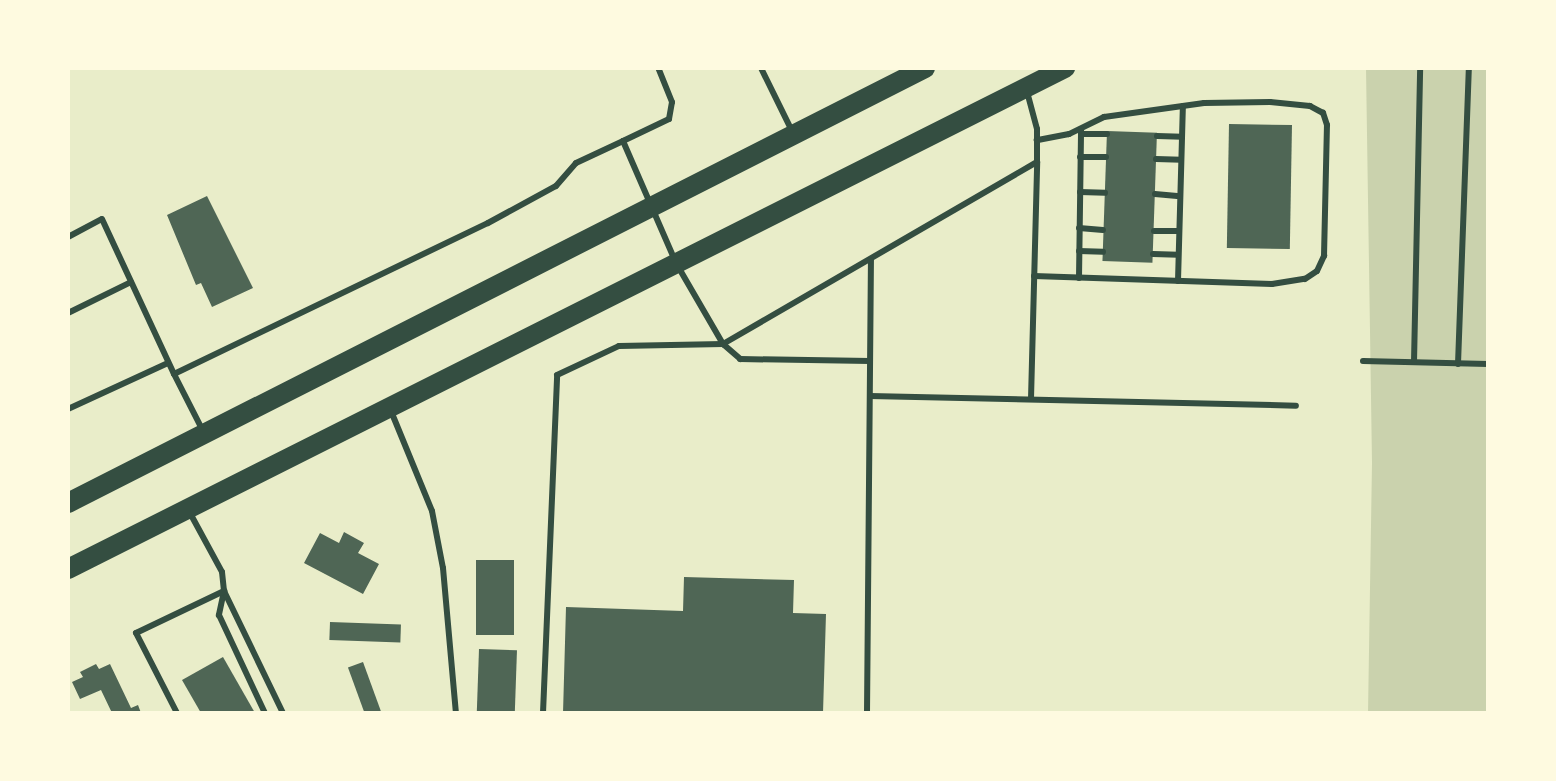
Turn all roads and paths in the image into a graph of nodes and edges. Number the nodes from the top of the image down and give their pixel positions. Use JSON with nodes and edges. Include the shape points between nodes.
{"nodes":[{"id":1,"x":658,"y":68,"type":"edge"},
{"id":2,"x":761,"y":68,"type":"edge"},
{"id":3,"x":925,"y":68,"type":"edge"},
{"id":4,"x":1065,"y":68,"type":"edge"},
{"id":5,"x":1420,"y":68,"type":"edge"},
{"id":6,"x":1469,"y":68,"type":"edge"},
{"id":7,"x":1026,"y":87,"type":"junction"},
{"id":8,"x":1183,"y":106,"type":"junction"},
{"id":9,"x":1081,"y":131,"type":"junction"},
{"id":10,"x":1107,"y":134,"type":"dead end"},
{"id":11,"x":794,"y":135,"type":"junction"},
{"id":12,"x":1157,"y":136,"type":"dead end"},
{"id":13,"x":1182,"y":137,"type":"junction"},
{"id":14,"x":1037,"y":140,"type":"junction"},
{"id":15,"x":623,"y":141,"type":"junction"},
{"id":16,"x":1080,"y":157,"type":"junction"},
{"id":17,"x":1106,"y":157,"type":"dead end"},
{"id":18,"x":1156,"y":159,"type":"dead end"},
{"id":19,"x":1181,"y":160,"type":"junction"},
{"id":20,"x":1037,"y":162,"type":"junction"},
{"id":21,"x":1080,"y":192,"type":"junction"},
{"id":22,"x":1105,"y":193,"type":"dead end"},
{"id":23,"x":1155,"y":194,"type":"dead end"},
{"id":24,"x":1180,"y":196,"type":"junction"},
{"id":25,"x":649,"y":208,"type":"junction"},
{"id":26,"x":1079,"y":228,"type":"junction"},
{"id":27,"x":1103,"y":230,"type":"dead end"},
{"id":28,"x":1154,"y":231,"type":"dead end"},
{"id":29,"x":1179,"y":231,"type":"junction"},
{"id":30,"x":68,"y":237,"type":"edge"},
{"id":31,"x":1079,"y":251,"type":"junction"},
{"id":32,"x":1103,"y":252,"type":"dead end"},
{"id":33,"x":1153,"y":254,"type":"dead end"},
{"id":34,"x":1178,"y":255,"type":"junction"},
{"id":35,"x":871,"y":260,"type":"junction"},
{"id":36,"x":676,"y":263,"type":"junction"},
{"id":37,"x":1034,"y":276,"type":"junction"},
{"id":38,"x":1079,"y":278,"type":"junction"},
{"id":39,"x":1178,"y":281,"type":"junction"},
{"id":40,"x":131,"y":282,"type":"junction"},
{"id":41,"x":68,"y":313,"type":"edge"},
{"id":42,"x":723,"y":344,"type":"junction"},
{"id":43,"x":870,"y":361,"type":"junction"},
{"id":44,"x":1363,"y":361,"type":"dead end"},
{"id":45,"x":1414,"y":362,"type":"junction"},
{"id":46,"x":168,"y":363,"type":"junction"},
{"id":47,"x":1458,"y":364,"type":"junction"},
{"id":48,"x":1488,"y":364,"type":"edge"},
{"id":49,"x":174,"y":374,"type":"junction"},
{"id":50,"x":870,"y":396,"type":"junction"},
{"id":51,"x":1031,"y":399,"type":"junction"},
{"id":52,"x":1296,"y":406,"type":"dead end"},
{"id":53,"x":389,"y":407,"type":"junction"},
{"id":54,"x":68,"y":409,"type":"edge"},
{"id":55,"x":204,"y":434,"type":"junction"},
{"id":56,"x":68,"y":503,"type":"edge"},
{"id":57,"x":187,"y":507,"type":"junction"},
{"id":58,"x":68,"y":569,"type":"edge"},
{"id":59,"x":224,"y":591,"type":"junction"},
{"id":60,"x":177,"y":713,"type":"edge"},
{"id":61,"x":265,"y":713,"type":"edge"},
{"id":62,"x":283,"y":713,"type":"edge"},
{"id":63,"x":456,"y":713,"type":"edge"},
{"id":64,"x":543,"y":713,"type":"edge"},
{"id":65,"x":867,"y":713,"type":"edge"}],
"edges":[{"from":1,"to":15,"type":"lane","via":[[672,102],[669,119]]},
{"from":2,"to":11,"type":"lane"},
{"from":3,"to":11,"type":"main road"},
{"from":4,"to":7,"type":"main road"},
{"from":5,"to":45,"type":"lane"},
{"from":6,"to":47,"type":"lane"},
{"from":7,"to":14,"type":"lane"},
{"from":7,"to":36,"type":"main road"},
{"from":8,"to":9,"type":"lane","via":[[1104,117]]},
{"from":8,"to":13,"type":"lane"},
{"from":8,"to":39,"type":"lane","via":[[1270,102],[1310,106],[1323,113],[1324,256],[1317,271],[1305,279],[1272,284]]},
{"from":9,"to":10,"type":"lane"},
{"from":9,"to":14,"type":"lane"},
{"from":9,"to":16,"type":"lane"},
{"from":11,"to":25,"type":"main road"},
{"from":12,"to":13,"type":"lane"},
{"from":13,"to":19,"type":"lane"},
{"from":14,"to":20,"type":"lane"},
{"from":15,"to":25,"type":"lane"},
{"from":15,"to":49,"type":"lane","via":[[576,163],[556,186],[501,217]]},
{"from":16,"to":17,"type":"lane"},
{"from":16,"to":21,"type":"lane"},
{"from":18,"to":19,"type":"lane"},
{"from":19,"to":24,"type":"lane"},
{"from":20,"to":35,"type":"lane"},
{"from":20,"to":37,"type":"lane"},
{"from":21,"to":22,"type":"lane"},
{"from":21,"to":26,"type":"lane"},
{"from":23,"to":24,"type":"lane"},
{"from":24,"to":29,"type":"lane"},
{"from":25,"to":36,"type":"lane"},
{"from":25,"to":55,"type":"main road"},
{"from":26,"to":27,"type":"lane"},
{"from":26,"to":31,"type":"lane"},
{"from":28,"to":29,"type":"lane"},
{"from":29,"to":34,"type":"lane"},
{"from":30,"to":40,"type":"lane","via":[[102,219]]},
{"from":31,"to":32,"type":"lane"},
{"from":31,"to":38,"type":"lane"},
{"from":33,"to":34,"type":"lane"},
{"from":34,"to":39,"type":"lane"},
{"from":35,"to":42,"type":"lane"},
{"from":35,"to":43,"type":"lane"},
{"from":36,"to":42,"type":"lane"},
{"from":36,"to":53,"type":"main road"},
{"from":37,"to":38,"type":"lane"},
{"from":37,"to":51,"type":"lane"},
{"from":38,"to":39,"type":"lane"},
{"from":40,"to":41,"type":"lane"},
{"from":40,"to":46,"type":"lane"},
{"from":42,"to":43,"type":"lane","via":[[740,359]]},
{"from":42,"to":64,"type":"lane","via":[[619,346],[557,375]]},
{"from":43,"to":50,"type":"lane"},
{"from":44,"to":45,"type":"lane"},
{"from":45,"to":47,"type":"lane"},
{"from":46,"to":49,"type":"lane"},
{"from":46,"to":54,"type":"lane"},
{"from":47,"to":48,"type":"lane"},
{"from":49,"to":55,"type":"lane"},
{"from":50,"to":51,"type":"lane"},
{"from":50,"to":65,"type":"lane"},
{"from":51,"to":52,"type":"lane"},
{"from":53,"to":57,"type":"main road"},
{"from":53,"to":63,"type":"lane","via":[[432,511],[443,568]]},
{"from":55,"to":56,"type":"main road"},
{"from":57,"to":58,"type":"main road"},
{"from":57,"to":59,"type":"lane","via":[[222,572]]},
{"from":59,"to":60,"type":"lane","via":[[136,633]]},
{"from":59,"to":61,"type":"lane","via":[[219,615]]},
{"from":59,"to":62,"type":"lane"}]}
